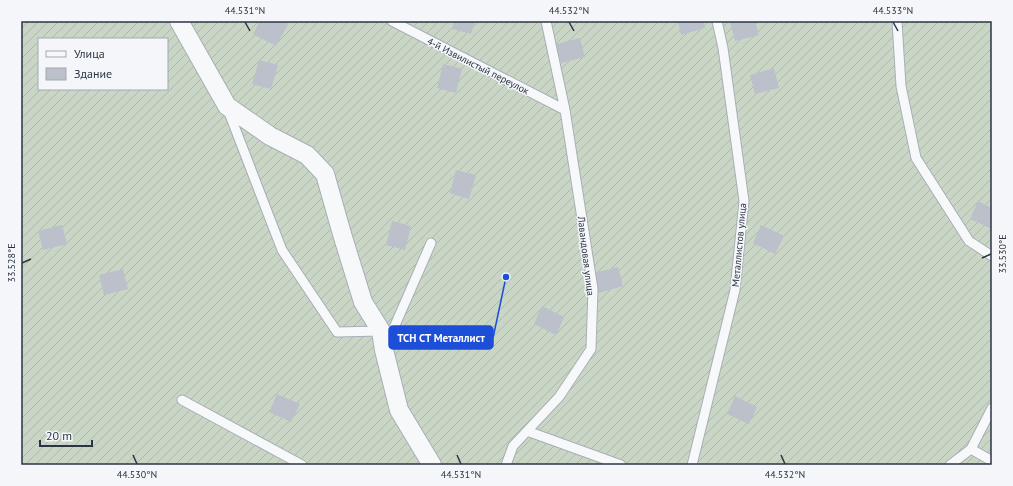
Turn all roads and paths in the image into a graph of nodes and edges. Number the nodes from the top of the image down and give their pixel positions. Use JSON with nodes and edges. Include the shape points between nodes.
{"nodes":[{"id":1,"x":179,"y":21,"type":"edge"},
{"id":2,"x":392,"y":21,"type":"edge"},
{"id":3,"x":546,"y":21,"type":"edge"},
{"id":4,"x":717,"y":21,"type":"edge"},
{"id":5,"x":897,"y":21,"type":"edge"},
{"id":6,"x":227,"y":106,"type":"junction"},
{"id":7,"x":565,"y":110,"type":"junction"},
{"id":8,"x":432,"y":243,"type":"dead end"},
{"id":9,"x":992,"y":256,"type":"edge"},
{"id":10,"x":381,"y":331,"type":"junction"},
{"id":11,"x":384,"y":350,"type":"junction"},
{"id":12,"x":182,"y":400,"type":"dead end"},
{"id":13,"x":992,"y":408,"type":"edge"},
{"id":14,"x":527,"y":431,"type":"junction"},
{"id":15,"x":971,"y":449,"type":"junction"},
{"id":16,"x":992,"y":461,"type":"edge"},
{"id":17,"x":302,"y":465,"type":"edge"},
{"id":18,"x":432,"y":465,"type":"edge"},
{"id":19,"x":506,"y":465,"type":"edge"},
{"id":20,"x":621,"y":465,"type":"edge"},
{"id":21,"x":692,"y":465,"type":"edge"},
{"id":22,"x":950,"y":465,"type":"edge"}],
"edges":[{"from":1,"to":6,"type":"street"},
{"from":2,"to":7,"type":"lane","name":"4-й Извилистый переулок"},
{"from":3,"to":7,"type":"lane","name":"Лавандовая улица"},
{"from":4,"to":21,"type":"lane","name":"Металлистов улица","via":[[744,201],[736,290]]},
{"from":5,"to":9,"type":"lane","via":[[901,86],[916,158],[969,241]]},
{"from":6,"to":10,"type":"street","via":[[270,136],[307,155],[326,174],[364,302]]},
{"from":6,"to":10,"type":"lane","via":[[282,250],[336,332]]},
{"from":7,"to":14,"type":"lane","name":"Лавандовая улица","via":[[593,289],[591,349],[559,397]]},
{"from":8,"to":11,"type":"lane"},
{"from":10,"to":11,"type":"street"},
{"from":11,"to":18,"type":"street","via":[[399,410]]},
{"from":12,"to":17,"type":"lane"},
{"from":13,"to":15,"type":"lane"},
{"from":14,"to":19,"type":"lane","name":"Лавандовая улица","via":[[513,446]]},
{"from":14,"to":20,"type":"lane"},
{"from":15,"to":16,"type":"lane"},
{"from":15,"to":22,"type":"lane"}]}
